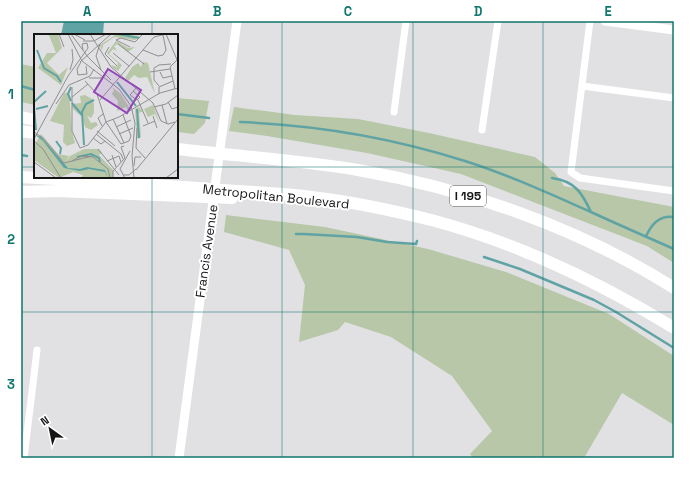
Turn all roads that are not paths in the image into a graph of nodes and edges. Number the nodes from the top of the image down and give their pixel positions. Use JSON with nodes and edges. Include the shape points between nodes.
{"nodes":[{"id":1,"x":237,"y":21,"type":"edge"},
{"id":2,"x":406,"y":21,"type":"edge"},
{"id":3,"x":498,"y":21,"type":"edge"},
{"id":4,"x":590,"y":21,"type":"edge"},
{"id":5,"x":605,"y":21,"type":"edge"},
{"id":6,"x":674,"y":30,"type":"edge"},
{"id":7,"x":582,"y":86,"type":"junction"},
{"id":8,"x":674,"y":98,"type":"edge"},
{"id":9,"x":394,"y":112,"type":"dead end"},
{"id":10,"x":21,"y":117,"type":"edge"},
{"id":11,"x":34,"y":120,"type":"edge"},
{"id":12,"x":482,"y":130,"type":"dead end"},
{"id":13,"x":21,"y":131,"type":"edge"},
{"id":14,"x":34,"y":133,"type":"edge"},
{"id":15,"x":178,"y":148,"type":"edge"},
{"id":16,"x":21,"y":178,"type":"edge"},
{"id":17,"x":188,"y":191,"type":"junction"},
{"id":18,"x":674,"y":191,"type":"edge"},
{"id":19,"x":21,"y":192,"type":"edge"},
{"id":20,"x":674,"y":288,"type":"edge"},
{"id":21,"x":674,"y":328,"type":"edge"},
{"id":22,"x":37,"y":350,"type":"dead end"},
{"id":23,"x":24,"y":458,"type":"edge"},
{"id":24,"x":179,"y":458,"type":"edge"}],
"edges":[{"from":1,"to":24,"type":"street","name":"Francis Avenue"},
{"from":2,"to":9,"type":"street"},
{"from":3,"to":12,"type":"street"},
{"from":4,"to":7,"type":"street"},
{"from":5,"to":6,"type":"street"},
{"from":7,"to":8,"type":"street"},
{"from":7,"to":18,"type":"street","via":[[571,172],[580,178]]},
{"from":10,"to":11,"type":"highway"},
{"from":13,"to":14,"type":"highway"},
{"from":15,"to":20,"type":"highway","number":"I 195","via":[[358,170],[447,190],[503,207],[559,229],[609,252]]},
{"from":16,"to":17,"type":"highway","name":"Metropolitan Boulevard"},
{"from":17,"to":19,"type":"highway"},
{"from":17,"to":21,"type":"highway","name":"Metropolitan Boulevard","number":"I 195","via":[[304,196],[435,221],[544,259],[592,281]]},
{"from":22,"to":23,"type":"street"}]}
